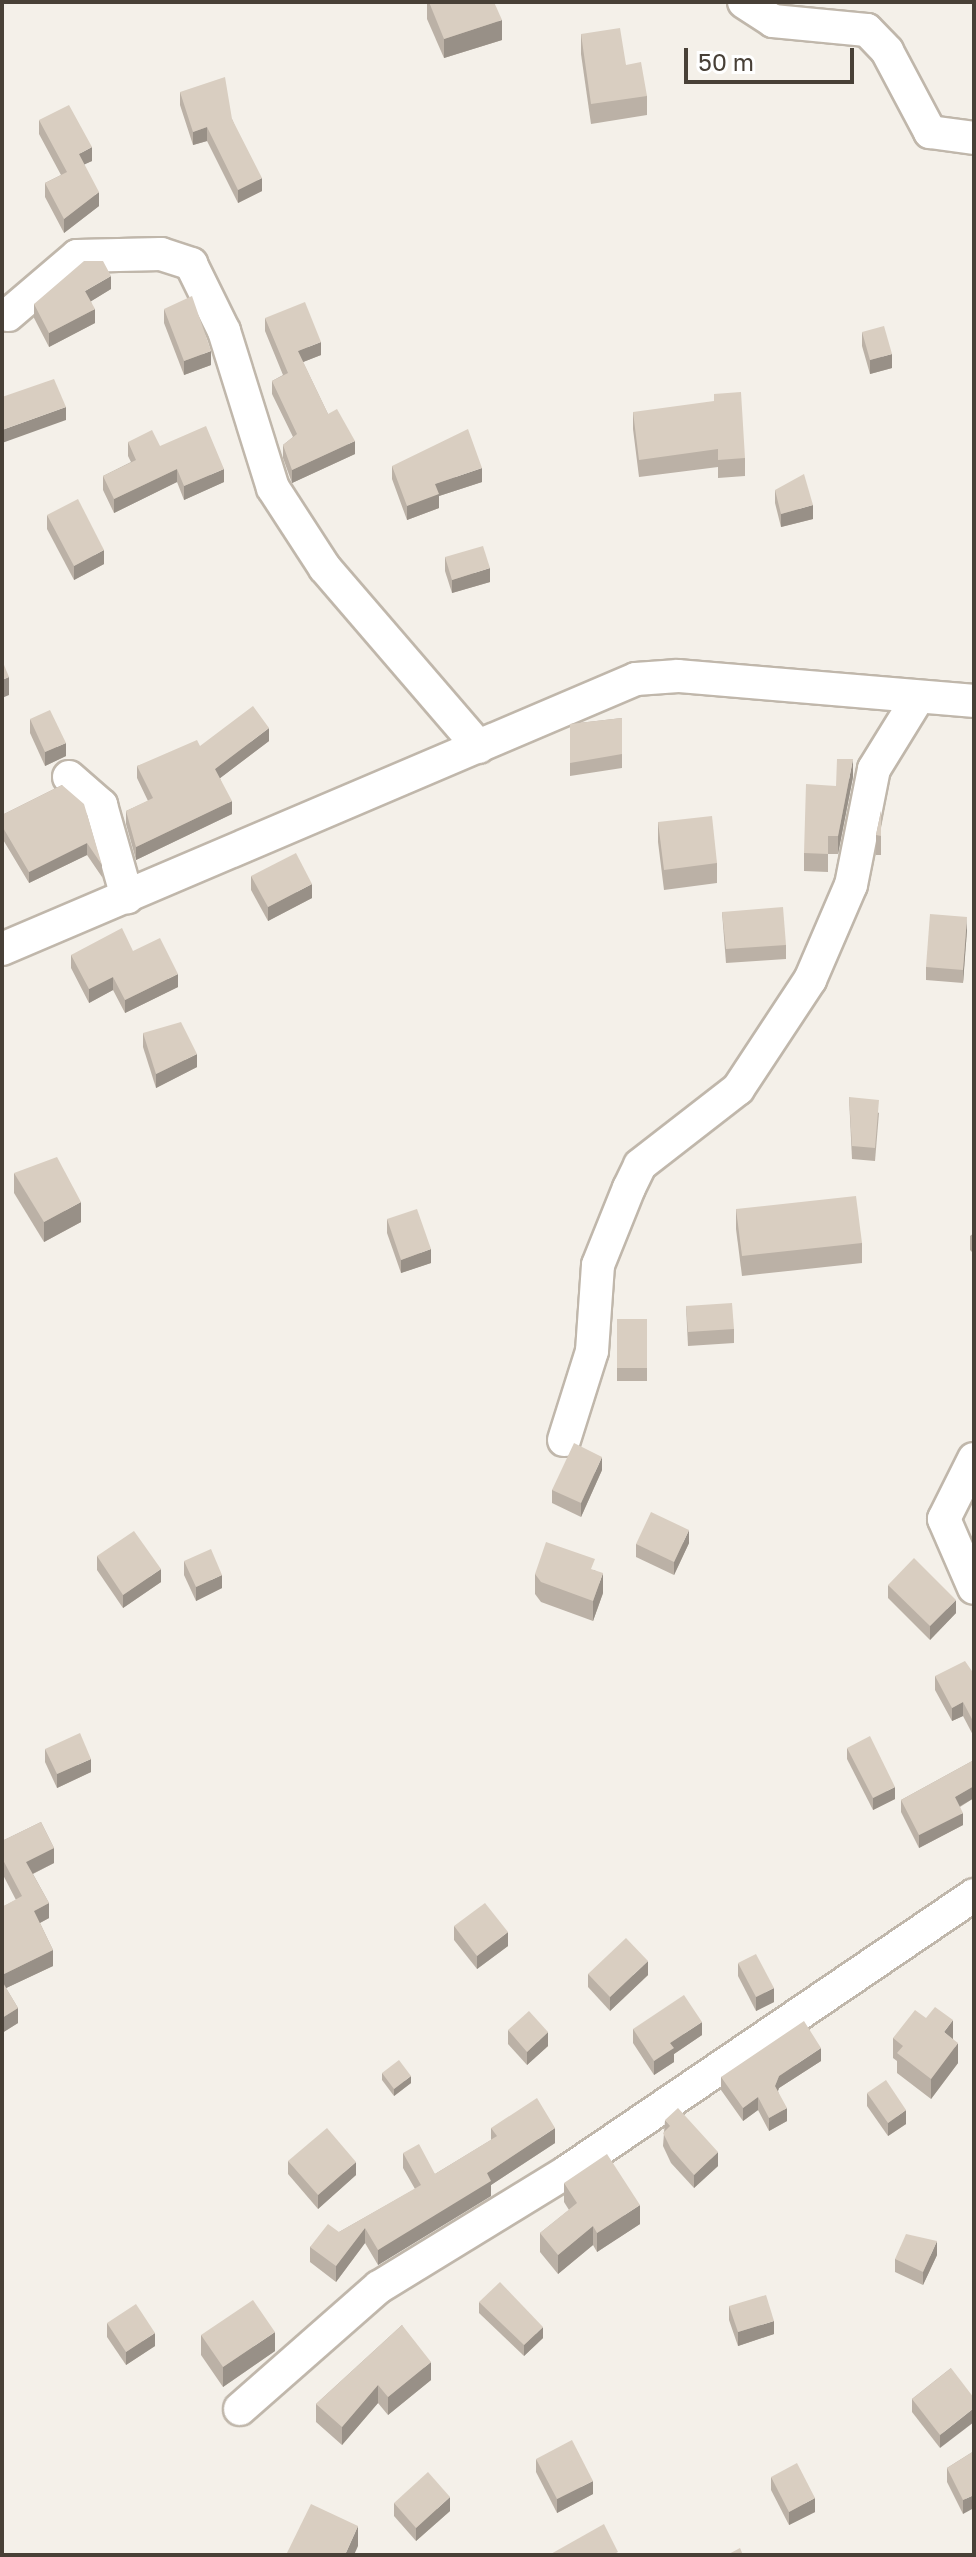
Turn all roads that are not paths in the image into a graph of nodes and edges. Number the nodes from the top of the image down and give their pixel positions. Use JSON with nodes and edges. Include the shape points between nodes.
{"nodes":[{"id":1,"x":744,"y":2,"type":"edge"},
{"id":2,"x":974,"y":138,"type":"edge"},
{"id":3,"x":8,"y":315,"type":"dead end"},
{"id":4,"x":916,"y":701,"type":"junction"},
{"id":5,"x":974,"y":701,"type":"edge"},
{"id":6,"x":479,"y":747,"type":"junction"},
{"id":7,"x":69,"y":777,"type":"dead end"},
{"id":8,"x":127,"y":897,"type":"junction"},
{"id":9,"x":2,"y":949,"type":"edge"},
{"id":10,"x":564,"y":1440,"type":"dead end"},
{"id":11,"x":974,"y":1459,"type":"edge"},
{"id":12,"x":974,"y":1588,"type":"edge"},
{"id":13,"x":974,"y":1895,"type":"edge"},
{"id":14,"x":240,"y":2409,"type":"dead end"}],
"edges":[{"from":1,"to":2,"type":"street","via":[[773,21],[867,30],[880,39],[930,132]]},
{"from":3,"to":6,"type":"street","via":[[77,256],[161,254],[191,264],[224,331],[273,488],[325,568]]},
{"from":4,"to":5,"type":"street"},
{"from":4,"to":6,"type":"street","via":[[678,676],[636,679]]},
{"from":4,"to":10,"type":"street","via":[[874,769],[851,885],[810,980],[738,1089],[640,1165],[629,1188],[598,1265],[592,1351]]},
{"from":6,"to":8,"type":"street","via":[[351,795]]},
{"from":7,"to":8,"type":"street","via":[[101,805]]},
{"from":8,"to":9,"type":"street"},
{"from":11,"to":12,"type":"street","via":[[944,1519]]},
{"from":13,"to":14,"type":"street","via":[[568,2171],[379,2287]]}]}
